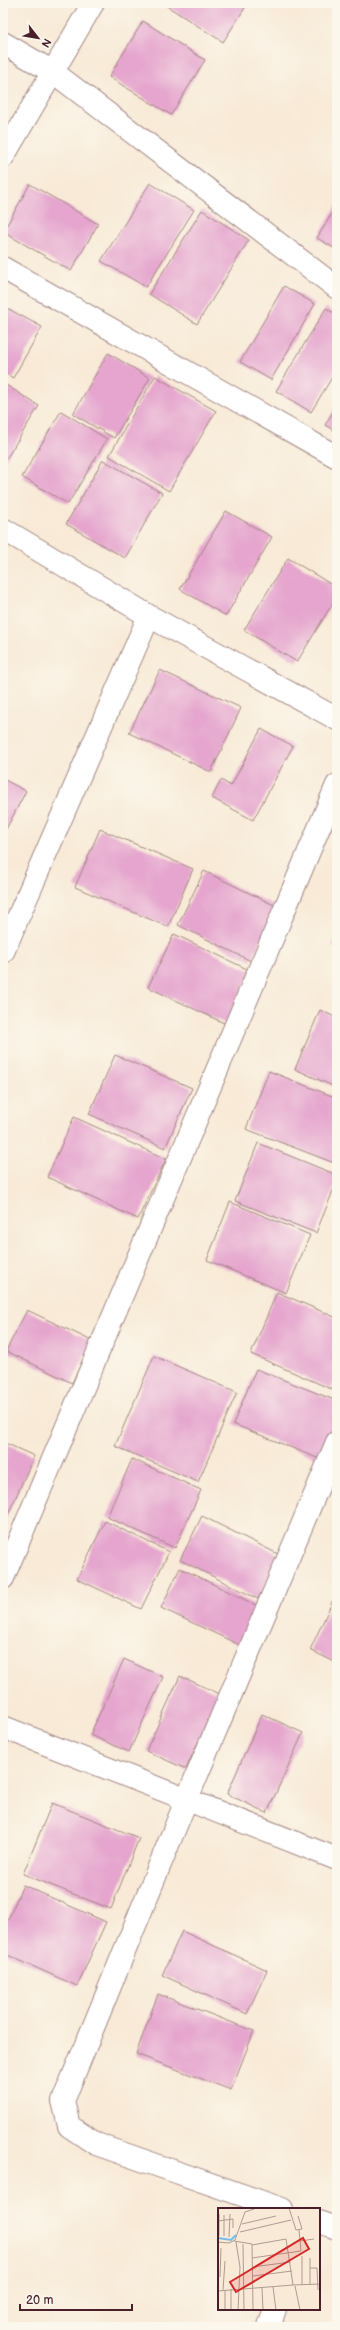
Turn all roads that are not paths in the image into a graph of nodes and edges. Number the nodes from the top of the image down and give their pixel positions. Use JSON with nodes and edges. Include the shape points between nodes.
{"nodes":[{"id":1,"x":93,"y":3,"type":"edge"},
{"id":2,"x":3,"y":43,"type":"edge"},
{"id":3,"x":53,"y":72,"type":"junction"},
{"id":4,"x":3,"y":157,"type":"edge"},
{"id":5,"x":3,"y":268,"type":"edge"},
{"id":6,"x":337,"y":288,"type":"edge"},
{"id":7,"x":337,"y":457,"type":"edge"},
{"id":8,"x":3,"y":529,"type":"edge"},
{"id":9,"x":149,"y":616,"type":"junction"},
{"id":10,"x":337,"y":719,"type":"edge"},
{"id":11,"x":337,"y":785,"type":"edge"},
{"id":12,"x":3,"y":952,"type":"edge"},
{"id":13,"x":337,"y":1442,"type":"edge"},
{"id":14,"x":3,"y":1578,"type":"edge"},
{"id":15,"x":3,"y":1727,"type":"edge"},
{"id":16,"x":186,"y":1801,"type":"junction"},
{"id":17,"x":337,"y":1859,"type":"edge"},
{"id":18,"x":279,"y":2208,"type":"edge"},
{"id":19,"x":320,"y":2222,"type":"edge"},
{"id":20,"x":337,"y":2228,"type":"edge"},
{"id":21,"x":275,"y":2310,"type":"edge"},
{"id":22,"x":269,"y":2327,"type":"edge"}],
"edges":[{"from":1,"to":3,"type":"street"},
{"from":2,"to":3,"type":"street"},
{"from":3,"to":4,"type":"street"},
{"from":3,"to":6,"type":"street"},
{"from":5,"to":7,"type":"street"},
{"from":8,"to":9,"type":"street"},
{"from":9,"to":10,"type":"street"},
{"from":9,"to":12,"type":"street"},
{"from":11,"to":14,"type":"street"},
{"from":13,"to":16,"type":"street"},
{"from":15,"to":16,"type":"street"},
{"from":16,"to":17,"type":"street"},
{"from":16,"to":18,"type":"street","via":[[63,2101],[69,2126],[96,2144]]},
{"from":19,"to":20,"type":"street"},
{"from":21,"to":22,"type":"street"}]}
